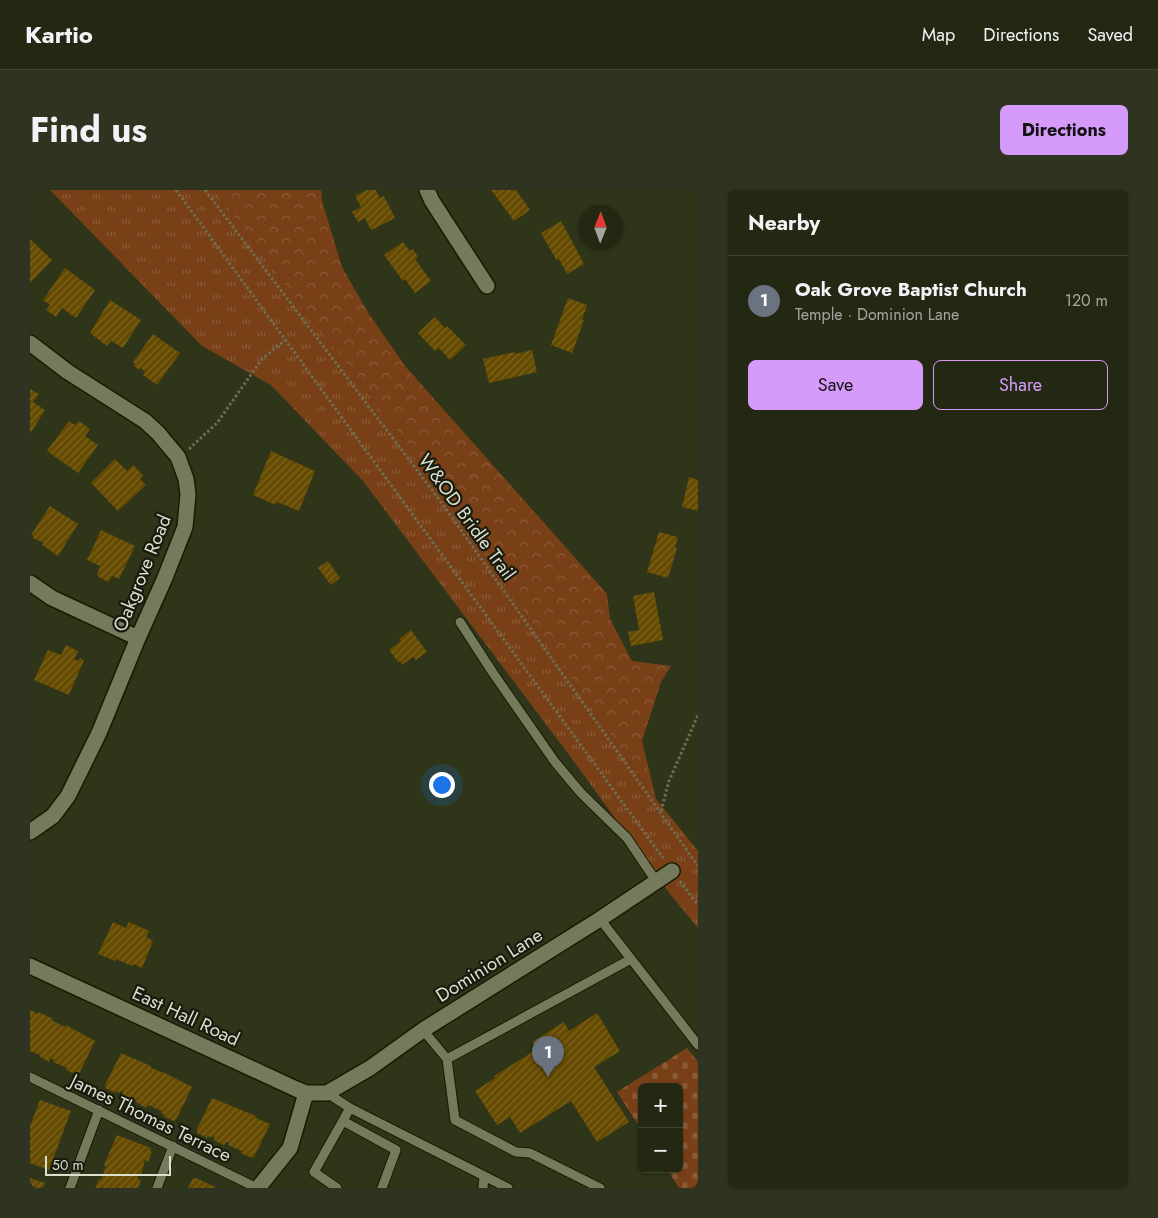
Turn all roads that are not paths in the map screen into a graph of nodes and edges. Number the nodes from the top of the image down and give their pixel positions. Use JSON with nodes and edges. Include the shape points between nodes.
{"nodes":[{"id":1,"x":428,"y":190,"type":"edge"},
{"id":2,"x":487,"y":286,"type":"dead end"},
{"id":3,"x":30,"y":344,"type":"edge"},
{"id":4,"x":30,"y":583,"type":"edge"},
{"id":5,"x":460,"y":622,"type":"dead end"},
{"id":6,"x":138,"y":638,"type":"junction"},
{"id":7,"x":30,"y":832,"type":"edge"},
{"id":8,"x":672,"y":871,"type":"road end"},
{"id":9,"x":656,"y":881,"type":"junction"},
{"id":10,"x":600,"y":919,"type":"junction"},
{"id":11,"x":631,"y":959,"type":"junction"},
{"id":12,"x":30,"y":966,"type":"edge"},
{"id":13,"x":423,"y":1030,"type":"junction"},
{"id":14,"x":698,"y":1046,"type":"edge"},
{"id":15,"x":447,"y":1059,"type":"junction"},
{"id":16,"x":30,"y":1077,"type":"edge"},
{"id":17,"x":306,"y":1093,"type":"junction"},
{"id":18,"x":327,"y":1093,"type":"junction"},
{"id":19,"x":350,"y":1108,"type":"junction"},
{"id":20,"x":99,"y":1110,"type":"junction"},
{"id":21,"x":343,"y":1121,"type":"junction"},
{"id":22,"x":172,"y":1146,"type":"junction"},
{"id":23,"x":484,"y":1176,"type":"junction"},
{"id":24,"x":70,"y":1188,"type":"edge"},
{"id":25,"x":157,"y":1188,"type":"edge"},
{"id":26,"x":257,"y":1188,"type":"edge"},
{"id":27,"x":337,"y":1188,"type":"edge"},
{"id":28,"x":382,"y":1188,"type":"edge"},
{"id":29,"x":483,"y":1188,"type":"edge"},
{"id":30,"x":508,"y":1188,"type":"edge"},
{"id":31,"x":600,"y":1188,"type":"edge"}],
"edges":[{"from":1,"to":2,"type":"street"},
{"from":3,"to":6,"type":"street","name":"Oakgrove Road","via":[[145,421],[178,457],[188,494],[185,526]]},
{"from":4,"to":6,"type":"street","via":[[52,598]]},
{"from":5,"to":9,"type":"lane","via":[[555,762],[627,838]]},
{"from":6,"to":7,"type":"street","name":"Oakgrove Road","via":[[68,796],[52,816]]},
{"from":8,"to":9,"type":"street","name":"Dominion Lane"},
{"from":9,"to":10,"type":"street","name":"Dominion Lane"},
{"from":10,"to":11,"type":"lane"},
{"from":10,"to":13,"type":"street","name":"Dominion Lane"},
{"from":11,"to":14,"type":"lane"},
{"from":11,"to":15,"type":"lane"},
{"from":12,"to":17,"type":"street","name":"East Hall Road"},
{"from":13,"to":15,"type":"lane"},
{"from":13,"to":18,"type":"street","name":"Dominion Lane","via":[[370,1068]]},
{"from":15,"to":31,"type":"lane","via":[[455,1120],[516,1152],[530,1153]]},
{"from":16,"to":20,"type":"lane","name":"James Thomas Terrace"},
{"from":17,"to":18,"type":"street","name":"East Hall Road"},
{"from":17,"to":26,"type":"street","via":[[290,1148]]},
{"from":18,"to":19,"type":"lane"},
{"from":19,"to":21,"type":"lane"},
{"from":19,"to":23,"type":"lane"},
{"from":20,"to":22,"type":"lane","name":"James Thomas Terrace"},
{"from":20,"to":24,"type":"lane"},
{"from":21,"to":27,"type":"lane","via":[[314,1172]]},
{"from":21,"to":28,"type":"lane","via":[[396,1150]]},
{"from":22,"to":25,"type":"lane"},
{"from":22,"to":26,"type":"lane","name":"James Thomas Terrace"},
{"from":23,"to":29,"type":"lane"},
{"from":23,"to":30,"type":"lane"}]}
